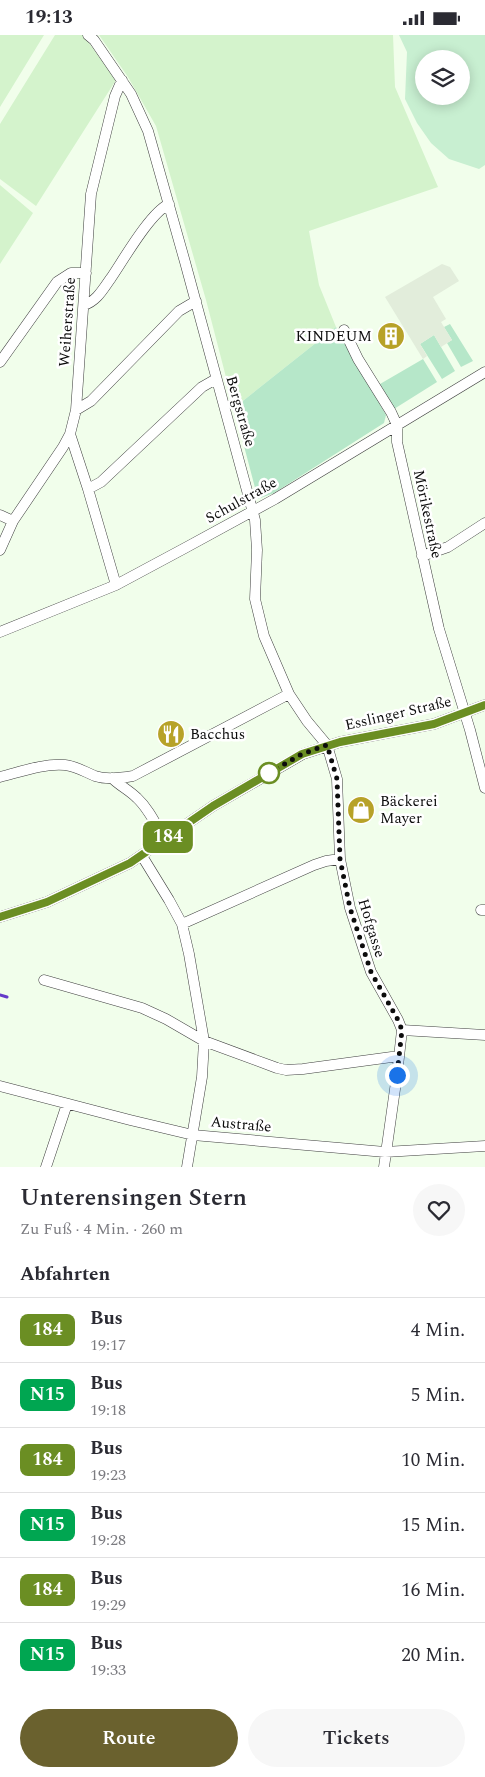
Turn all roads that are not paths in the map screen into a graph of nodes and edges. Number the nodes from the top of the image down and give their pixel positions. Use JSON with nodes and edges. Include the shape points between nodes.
{"nodes":[{"id":1,"x":88,"y":35,"type":"edge"},
{"id":2,"x":122,"y":80,"type":"junction"},
{"id":3,"x":169,"y":204,"type":"junction"},
{"id":4,"x":86,"y":273,"type":"junction"},
{"id":5,"x":196,"y":301,"type":"junction"},
{"id":6,"x":84,"y":305,"type":"junction"},
{"id":7,"x":344,"y":330,"type":"dead end"},
{"id":8,"x":0,"y":362,"type":"edge"},
{"id":9,"x":485,"y":372,"type":"edge"},
{"id":10,"x":216,"y":379,"type":"junction"},
{"id":11,"x":76,"y":409,"type":"junction"},
{"id":12,"x":397,"y":425,"type":"junction"},
{"id":13,"x":70,"y":434,"type":"junction"},
{"id":14,"x":88,"y":489,"type":"junction"},
{"id":15,"x":252,"y":511,"type":"junction"},
{"id":16,"x":0,"y":515,"type":"edge"},
{"id":17,"x":13,"y":521,"type":"junction"},
{"id":18,"x":485,"y":523,"type":"edge"},
{"id":19,"x":0,"y":550,"type":"edge"},
{"id":20,"x":422,"y":556,"type":"junction"},
{"id":21,"x":116,"y":585,"type":"junction"},
{"id":22,"x":0,"y":633,"type":"edge"},
{"id":23,"x":289,"y":694,"type":"junction"},
{"id":24,"x":485,"y":705,"type":"edge"},
{"id":25,"x":464,"y":713,"type":"junction"},
{"id":26,"x":485,"y":741,"type":"edge"},
{"id":27,"x":327,"y":745,"type":"junction"},
{"id":28,"x":474,"y":745,"type":"junction"},
{"id":29,"x":0,"y":777,"type":"edge"},
{"id":30,"x":112,"y":778,"type":"junction"},
{"id":31,"x":485,"y":788,"type":"edge"},
{"id":32,"x":165,"y":840,"type":"junction"},
{"id":33,"x":142,"y":856,"type":"junction"},
{"id":34,"x":340,"y":859,"type":"junction"},
{"id":35,"x":0,"y":917,"type":"edge"},
{"id":36,"x":182,"y":925,"type":"junction"},
{"id":37,"x":44,"y":979,"type":"dead end"},
{"id":38,"x":402,"y":1030,"type":"junction"},
{"id":39,"x":485,"y":1035,"type":"edge"},
{"id":40,"x":204,"y":1041,"type":"junction"},
{"id":41,"x":399,"y":1057,"type":"junction"},
{"id":42,"x":0,"y":1086,"type":"edge"},
{"id":43,"x":68,"y":1104,"type":"junction"},
{"id":44,"x":193,"y":1135,"type":"junction"},
{"id":45,"x":485,"y":1147,"type":"edge"},
{"id":46,"x":385,"y":1153,"type":"junction"},
{"id":47,"x":46,"y":1167,"type":"edge"},
{"id":48,"x":187,"y":1167,"type":"edge"},
{"id":49,"x":384,"y":1167,"type":"edge"}],
"edges":[{"from":1,"to":2,"type":"street","name":"Bergstraße"},
{"from":2,"to":3,"type":"street","name":"Bergstraße","via":[[143,118]]},
{"from":2,"to":4,"type":"street","name":"Weiherstraße","via":[[115,96],[92,194]]},
{"from":3,"to":5,"type":"street","name":"Bergstraße"},
{"from":3,"to":6,"type":"street","via":[[151,220],[98,297]]},
{"from":4,"to":6,"type":"street","name":"Weiherstraße"},
{"from":4,"to":8,"type":"street","via":[[71,273],[57,282]]},
{"from":5,"to":10,"type":"street","name":"Bergstraße"},
{"from":5,"to":11,"type":"street","via":[[179,311],[91,401]]},
{"from":6,"to":11,"type":"street","name":"Weiherstraße"},
{"from":7,"to":12,"type":"street","name":"Mörikestraße"},
{"from":9,"to":12,"type":"street","name":"Schulstraße"},
{"from":10,"to":14,"type":"street","via":[[202,387],[101,482]]},
{"from":10,"to":15,"type":"street","name":"Bergstraße"},
{"from":11,"to":13,"type":"street","name":"Weiherstraße"},
{"from":12,"to":15,"type":"street","name":"Schulstraße"},
{"from":12,"to":20,"type":"street","name":"Mörikestraße","via":[[397,442]]},
{"from":13,"to":14,"type":"street"},
{"from":13,"to":17,"type":"street","name":"Weiherstraße"},
{"from":14,"to":21,"type":"street"},
{"from":15,"to":21,"type":"street","name":"Schulstraße"},
{"from":15,"to":23,"type":"street","name":"Bergstraße","via":[[257,538],[255,599],[269,649]]},
{"from":16,"to":17,"type":"street"},
{"from":17,"to":19,"type":"street","name":"Weiherstraße"},
{"from":18,"to":20,"type":"street","via":[[448,547]]},
{"from":20,"to":25,"type":"street","name":"Mörikestraße"},
{"from":21,"to":22,"type":"street","name":"Schulstraße"},
{"from":23,"to":27,"type":"street","name":"Bergstraße"},
{"from":23,"to":30,"type":"street","via":[[139,773]]},
{"from":24,"to":25,"type":"street","name":"Esslinger Straße"},
{"from":25,"to":27,"type":"street","name":"Esslinger Straße","via":[[434,724]]},
{"from":25,"to":28,"type":"street","name":"Mörikestraße"},
{"from":26,"to":28,"type":"street"},
{"from":27,"to":32,"type":"street","name":"Esslinger Straße","via":[[302,754],[269,773],[198,815]]},
{"from":27,"to":34,"type":"street","name":"Hofgasse","via":[[337,779]]},
{"from":28,"to":31,"type":"street","name":"Mörikestraße"},
{"from":29,"to":30,"type":"street","via":[[60,765]]},
{"from":30,"to":32,"type":"street","via":[[144,805]]},
{"from":32,"to":33,"type":"street","name":"Esslinger Straße"},
{"from":33,"to":35,"type":"street","name":"Esslinger Straße","via":[[62,896]]},
{"from":33,"to":36,"type":"street"},
{"from":34,"to":36,"type":"street","via":[[314,865]]},
{"from":34,"to":38,"type":"street","name":"Hofgasse","via":[[359,941],[371,972]]},
{"from":36,"to":40,"type":"street"},
{"from":37,"to":40,"type":"street","via":[[142,1008]]},
{"from":38,"to":39,"type":"street"},
{"from":38,"to":41,"type":"street"},
{"from":40,"to":41,"type":"street","via":[[286,1070]]},
{"from":40,"to":44,"type":"street"},
{"from":41,"to":46,"type":"street"},
{"from":42,"to":43,"type":"street","name":"Austraße"},
{"from":43,"to":44,"type":"street","name":"Austraße"},
{"from":43,"to":47,"type":"street"},
{"from":44,"to":46,"type":"street","name":"Austraße"},
{"from":44,"to":48,"type":"street"},
{"from":45,"to":46,"type":"street","name":"Austraße"},
{"from":46,"to":49,"type":"street"}]}
